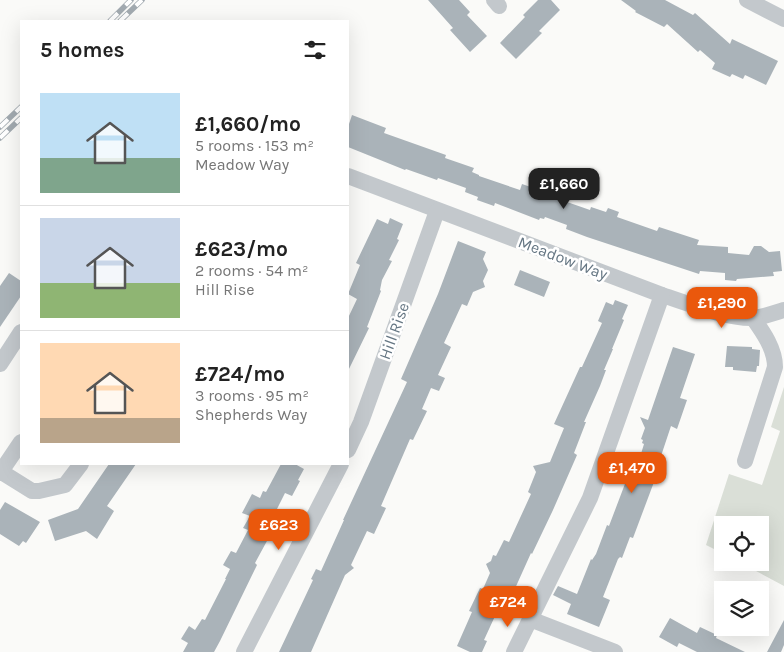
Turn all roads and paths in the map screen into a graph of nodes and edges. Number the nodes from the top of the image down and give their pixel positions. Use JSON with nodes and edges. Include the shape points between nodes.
{"nodes":[{"id":1,"x":747,"y":0,"type":"edge"},
{"id":2,"x":784,"y":19,"type":"edge"},
{"id":3,"x":349,"y":176,"type":"edge"},
{"id":4,"x":437,"y":211,"type":"junction"},
{"id":5,"x":662,"y":295,"type":"junction"},
{"id":6,"x":784,"y":310,"type":"edge"},
{"id":7,"x":753,"y":318,"type":"junction"},
{"id":8,"x":20,"y":334,"type":"edge"},
{"id":9,"x":0,"y":364,"type":"edge"},
{"id":10,"x":20,"y":443,"type":"edge"},
{"id":11,"x":349,"y":448,"type":"edge"},
{"id":12,"x":745,"y":460,"type":"dead end"},
{"id":13,"x":80,"y":465,"type":"edge"},
{"id":14,"x":340,"y":465,"type":"edge"},
{"id":15,"x":0,"y":472,"type":"edge"},
{"id":16,"x":530,"y":619,"type":"junction"},
{"id":17,"x":244,"y":652,"type":"edge"},
{"id":18,"x":514,"y":652,"type":"edge"},
{"id":19,"x":615,"y":652,"type":"edge"}],
"edges":[{"from":1,"to":2,"type":"street"},
{"from":3,"to":4,"type":"street","name":"Meadow Way"},
{"from":4,"to":5,"type":"street","name":"Meadow Way"},
{"from":4,"to":11,"type":"street","name":"Hill Rise"},
{"from":5,"to":7,"type":"street","name":"Meadow Way"},
{"from":5,"to":16,"type":"street","via":[[590,498]]},
{"from":6,"to":7,"type":"street","name":"Meadow Way"},
{"from":7,"to":12,"type":"street","via":[[773,353],[775,367]]},
{"from":8,"to":9,"type":"street"},
{"from":10,"to":15,"type":"street"},
{"from":13,"to":15,"type":"street","via":[[65,485],[38,491],[32,491]]},
{"from":14,"to":17,"type":"street"},
{"from":16,"to":18,"type":"street"},
{"from":16,"to":19,"type":"street"}]}
